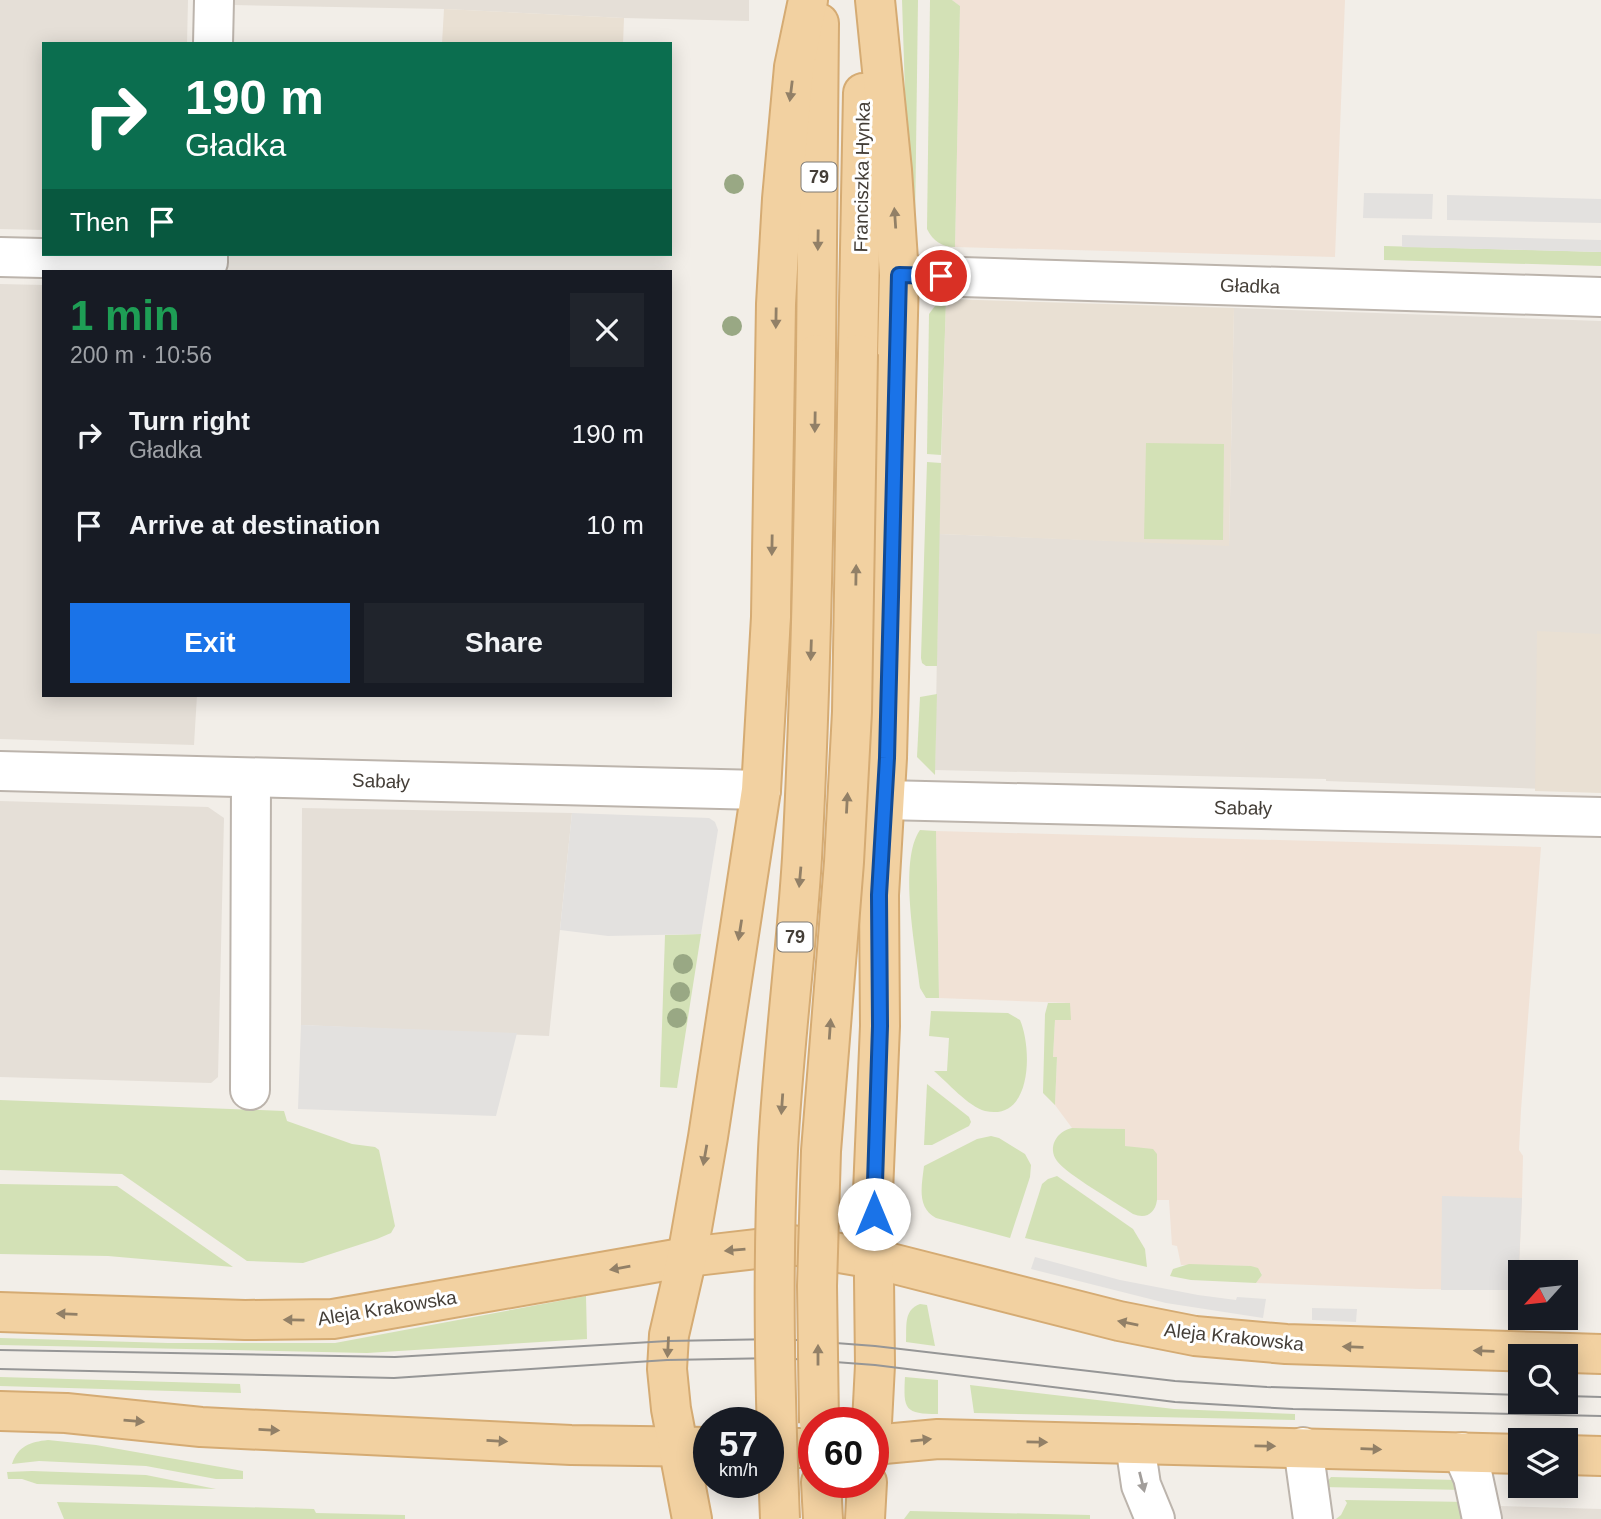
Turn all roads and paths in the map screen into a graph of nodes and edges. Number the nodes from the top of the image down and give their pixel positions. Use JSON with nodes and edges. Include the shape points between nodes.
{"nodes":[{"id":1,"x":214,"y":0,"type":"edge"},
{"id":2,"x":808,"y":0,"type":"edge"},
{"id":3,"x":819,"y":0,"type":"edge"},
{"id":4,"x":865,"y":0,"type":"edge"},
{"id":5,"x":875,"y":0,"type":"edge"},
{"id":6,"x":213,"y":42,"type":"edge"},
{"id":7,"x":0,"y":257,"type":"edge"},
{"id":8,"x":208,"y":258,"type":"edge"},
{"id":9,"x":899,"y":275,"type":"junction"},
{"id":10,"x":1601,"y":297,"type":"edge"},
{"id":11,"x":0,"y":771,"type":"edge"},
{"id":12,"x":251,"y":778,"type":"junction"},
{"id":13,"x":761,"y":790,"type":"junction"},
{"id":14,"x":884,"y":800,"type":"junction"},
{"id":15,"x":1601,"y":817,"type":"edge"},
{"id":16,"x":250,"y":1090,"type":"dead end"},
{"id":17,"x":687,"y":1256,"type":"junction"},
{"id":18,"x":875,"y":1259,"type":"junction"},
{"id":19,"x":0,"y":1312,"type":"edge"},
{"id":20,"x":1601,"y":1354,"type":"edge"},
{"id":21,"x":819,"y":1407,"type":"edge"},
{"id":22,"x":873,"y":1407,"type":"edge"},
{"id":23,"x":0,"y":1411,"type":"edge"},
{"id":24,"x":889,"y":1444,"type":"edge"},
{"id":25,"x":1135,"y":1444,"type":"junction"},
{"id":26,"x":692,"y":1447,"type":"edge"},
{"id":27,"x":1303,"y":1447,"type":"junction"},
{"id":28,"x":1462,"y":1452,"type":"junction"},
{"id":29,"x":1508,"y":1454,"type":"edge"},
{"id":30,"x":1578,"y":1455,"type":"edge"},
{"id":31,"x":1601,"y":1456,"type":"edge"},
{"id":32,"x":821,"y":1498,"type":"edge"},
{"id":33,"x":866,"y":1498,"type":"edge"},
{"id":34,"x":692,"y":1519,"type":"edge"},
{"id":35,"x":780,"y":1519,"type":"edge"},
{"id":36,"x":822,"y":1519,"type":"edge"},
{"id":37,"x":865,"y":1519,"type":"edge"},
{"id":38,"x":1155,"y":1519,"type":"edge"},
{"id":39,"x":1313,"y":1519,"type":"edge"},
{"id":40,"x":1482,"y":1519,"type":"edge"}],
"edges":[{"from":1,"to":6,"type":"street"},
{"from":2,"to":13,"type":"main road","one_way":true,"via":[[792,79],[782,199],[771,617]]},
{"from":3,"to":35,"type":"main road","number":"79","one_way":true,"bridge":true,"via":[[809,710],[778,1150],[774,1285]]},
{"from":21,"to":4,"type":"main road","name":"Franciszka Hynka","number":"79","one_way":true,"bridge":true,"via":[[821,1151],[852,712]]},
{"from":9,"to":5,"type":"main road","one_way":true},
{"from":7,"to":8,"type":"street"},
{"from":9,"to":10,"type":"street","name":"Gładka"},
{"from":9,"to":14,"type":"main road"},
{"from":11,"to":12,"type":"street","name":"Sabały"},
{"from":12,"to":13,"type":"street","name":"Sabały"},
{"from":12,"to":16,"type":"street"},
{"from":13,"to":17,"type":"main road","one_way":true},
{"from":14,"to":15,"type":"street","name":"Sabały"},
{"from":14,"to":18,"type":"main road"},
{"from":18,"to":17,"type":"main road","name":"Aleja Krakowska","one_way":true,"via":[[792,1245]]},
{"from":17,"to":19,"type":"main road","name":"Aleja Krakowska","one_way":true,"via":[[333,1319]]},
{"from":17,"to":26,"type":"main road","one_way":true,"via":[[669,1335],[667,1369]]},
{"from":20,"to":18,"type":"main road","name":"Aleja Krakowska","one_way":true,"via":[[1286,1345],[1195,1336]]},
{"from":18,"to":22,"type":"main road"},
{"from":23,"to":26,"type":"main road","one_way":true,"via":[[201,1427]]},
{"from":24,"to":25,"type":"main road","one_way":true,"via":[[938,1439]]},
{"from":25,"to":27,"type":"main road","one_way":true},
{"from":25,"to":38,"type":"street","one_way":true,"via":[[1141,1485]]},
{"from":26,"to":34,"type":"main road"},
{"from":27,"to":28,"type":"main road","one_way":true},
{"from":27,"to":39,"type":"street"},
{"from":28,"to":29,"type":"main road"},
{"from":28,"to":40,"type":"street"},
{"from":30,"to":31,"type":"main road"},
{"from":32,"to":36,"type":"main road"},
{"from":33,"to":37,"type":"main road"}]}
